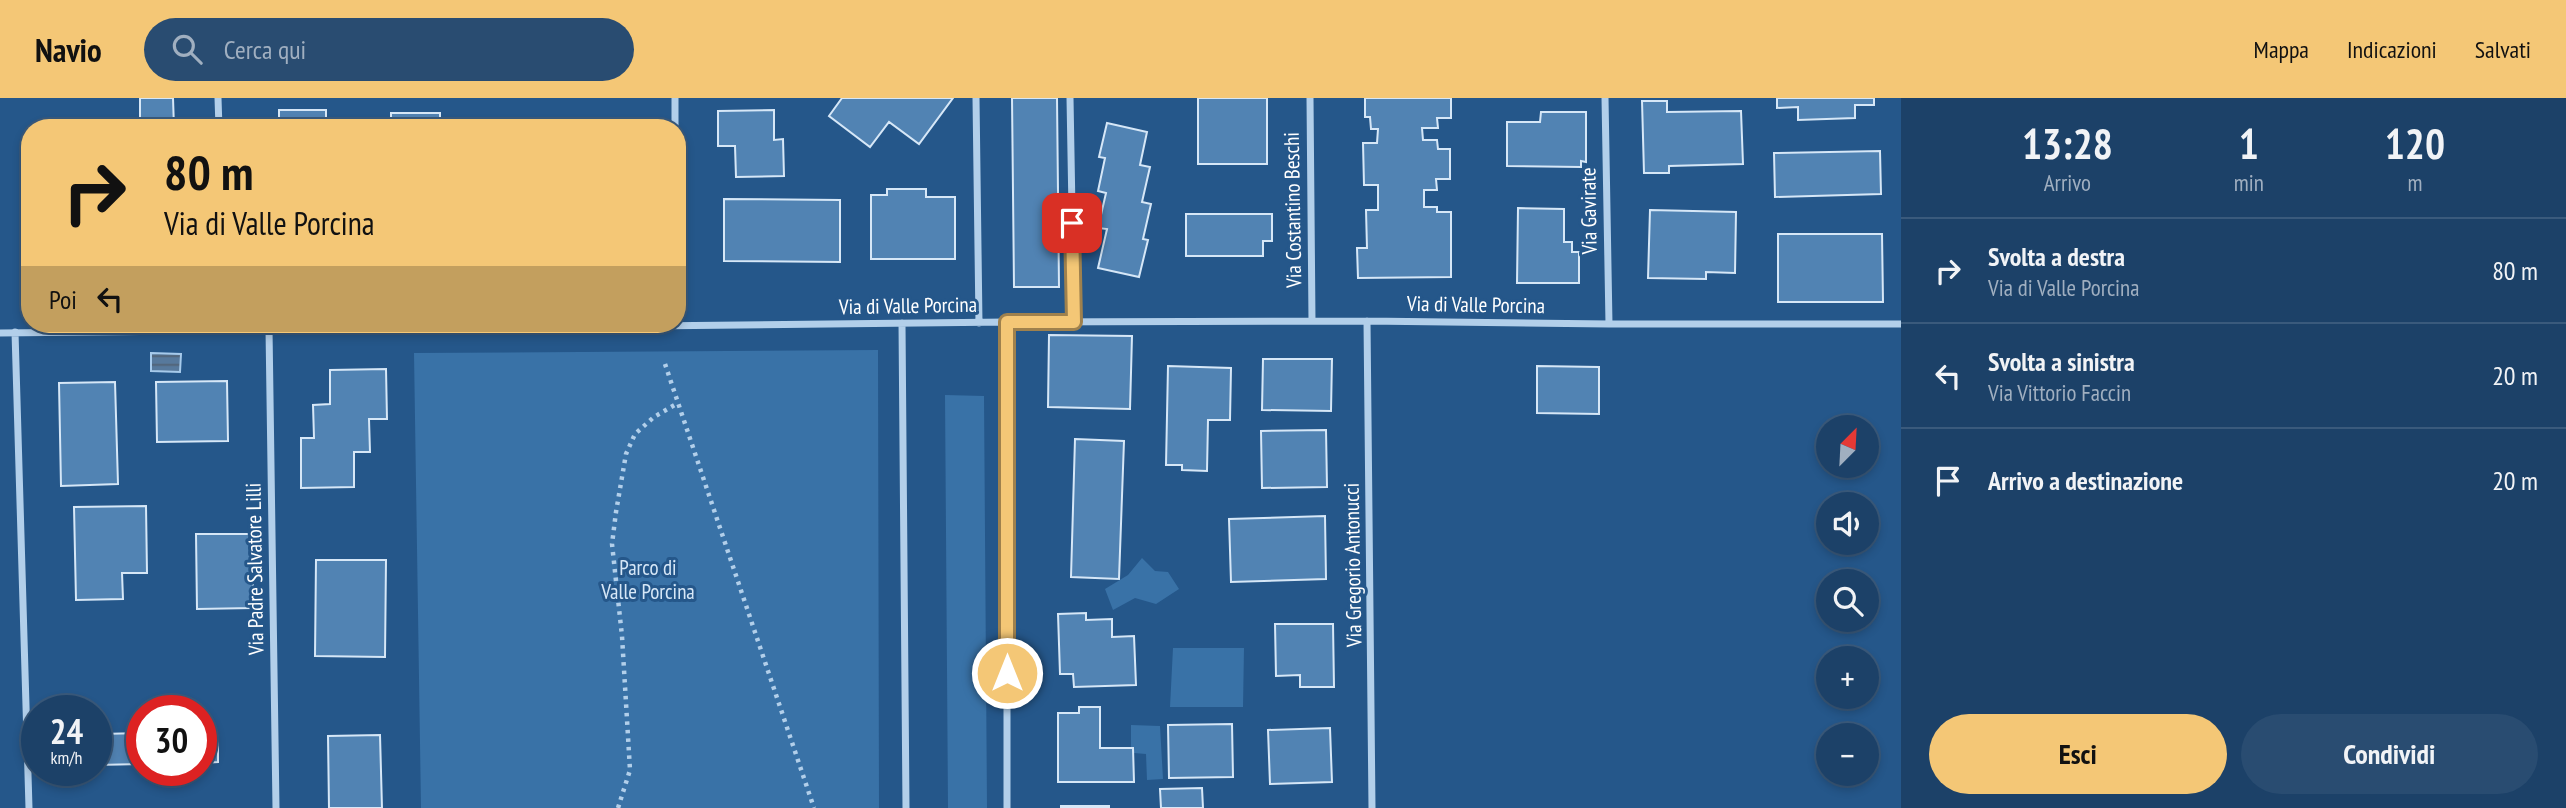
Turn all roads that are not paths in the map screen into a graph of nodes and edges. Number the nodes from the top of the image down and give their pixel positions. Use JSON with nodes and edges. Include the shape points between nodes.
{"nodes":[{"id":1,"x":218,"y":98,"type":"edge"},
{"id":2,"x":675,"y":98,"type":"edge"},
{"id":3,"x":976,"y":98,"type":"edge"},
{"id":4,"x":1070,"y":98,"type":"edge"},
{"id":5,"x":1310,"y":98,"type":"edge"},
{"id":6,"x":1605,"y":98,"type":"edge"},
{"id":7,"x":219,"y":119,"type":"edge"},
{"id":8,"x":675,"y":119,"type":"edge"},
{"id":9,"x":1312,"y":321,"type":"junction"},
{"id":10,"x":1367,"y":321,"type":"junction"},
{"id":11,"x":1007,"y":322,"type":"junction"},
{"id":12,"x":1074,"y":322,"type":"junction"},
{"id":13,"x":902,"y":323,"type":"junction"},
{"id":14,"x":979,"y":323,"type":"junction"},
{"id":15,"x":1609,"y":324,"type":"junction"},
{"id":16,"x":1901,"y":324,"type":"edge"},
{"id":17,"x":686,"y":325,"type":"edge"},
{"id":18,"x":0,"y":332,"type":"edge"},
{"id":19,"x":15,"y":332,"type":"junction"},
{"id":20,"x":21,"y":332,"type":"edge"},
{"id":21,"x":269,"y":333,"type":"edge"},
{"id":22,"x":29,"y":808,"type":"edge"},
{"id":23,"x":276,"y":808,"type":"edge"},
{"id":24,"x":906,"y":808,"type":"edge"},
{"id":25,"x":1007,"y":808,"type":"edge"},
{"id":26,"x":1372,"y":808,"type":"edge"}],
"edges":[{"from":1,"to":7,"type":"street"},
{"from":2,"to":8,"type":"street"},
{"from":3,"to":14,"type":"street"},
{"from":4,"to":12,"type":"street"},
{"from":5,"to":9,"type":"street","name":"Via Costantino Beschi"},
{"from":6,"to":15,"type":"street","name":"Via Gavirate"},
{"from":9,"to":10,"type":"street","name":"Via di Valle Porcina"},
{"from":9,"to":12,"type":"street","name":"Via di Valle Porcina"},
{"from":10,"to":15,"type":"street","name":"Via di Valle Porcina"},
{"from":10,"to":26,"type":"street","name":"Via Gregorio Antonucci"},
{"from":11,"to":12,"type":"street","name":"Via di Valle Porcina"},
{"from":11,"to":14,"type":"street","name":"Via di Valle Porcina"},
{"from":11,"to":25,"type":"street"},
{"from":13,"to":14,"type":"street","name":"Via di Valle Porcina"},
{"from":13,"to":17,"type":"street","name":"Via di Valle Porcina"},
{"from":13,"to":24,"type":"street"},
{"from":15,"to":16,"type":"street","name":"Via di Valle Porcina"},
{"from":18,"to":19,"type":"street","name":"Via di Valle Porcina"},
{"from":19,"to":20,"type":"street","name":"Via di Valle Porcina"},
{"from":19,"to":22,"type":"street"},
{"from":21,"to":23,"type":"street","name":"Via Padre Salvatore Lilli"}]}
